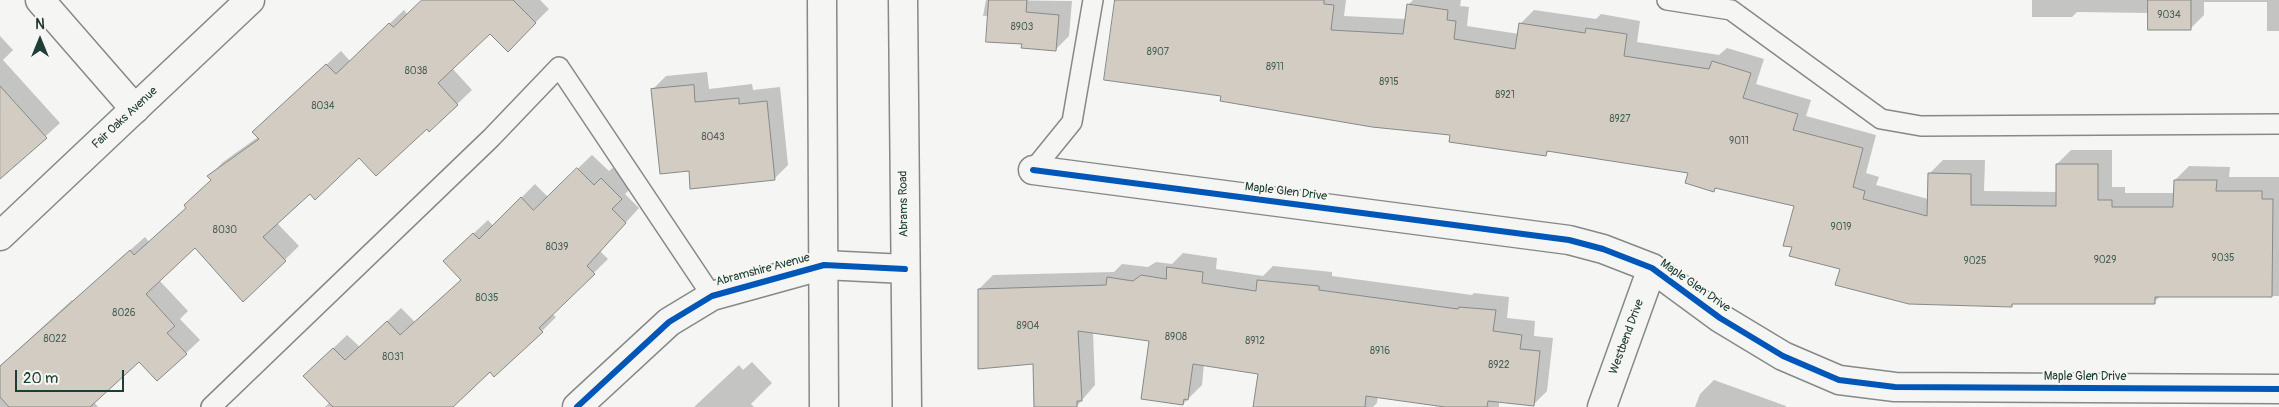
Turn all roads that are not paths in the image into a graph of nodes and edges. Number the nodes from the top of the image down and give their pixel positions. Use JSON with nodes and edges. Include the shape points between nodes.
{"nodes":[{"id":1,"x":40,"y":0,"type":"edge"},
{"id":2,"x":250,"y":0,"type":"edge"},
{"id":3,"x":822,"y":0,"type":"edge"},
{"id":4,"x":903,"y":0,"type":"edge"},
{"id":5,"x":1093,"y":0,"type":"edge"},
{"id":6,"x":1667,"y":0,"type":"edge"},
{"id":7,"x":135,"y":109,"type":"junction"},
{"id":8,"x":2279,"y":124,"type":"edge"},
{"id":9,"x":1033,"y":170,"type":"joint"},
{"id":10,"x":0,"y":236,"type":"edge"},
{"id":11,"x":824,"y":266,"type":"junction"},
{"id":12,"x":905,"y":268,"type":"junction"},
{"id":13,"x":1652,"y":268,"type":"junction"},
{"id":14,"x":712,"y":296,"type":"junction"},
{"id":15,"x":2279,"y":389,"type":"edge"},
{"id":16,"x":211,"y":407,"type":"edge"},
{"id":17,"x":577,"y":407,"type":"edge"},
{"id":18,"x":824,"y":407,"type":"edge"},
{"id":19,"x":907,"y":407,"type":"edge"},
{"id":20,"x":1602,"y":407,"type":"edge"}],
"edges":[{"from":1,"to":7,"type":"street"},
{"from":2,"to":7,"type":"street","name":"Fair Oaks Avenue"},
{"from":3,"to":11,"type":"street"},
{"from":4,"to":12,"type":"street","name":"Abrams Road"},
{"from":5,"to":9,"type":"lane","via":[[1072,122]]},
{"from":6,"to":8,"type":"lane","via":[[1730,10],[1881,120],[1922,126]]},
{"from":7,"to":10,"type":"street","name":"Fair Oaks Avenue"},
{"from":9,"to":13,"type":"street","name":"Maple Glen Drive","via":[[1569,240]]},
{"from":11,"to":12,"type":"street","name":"Abramshire Avenue"},
{"from":11,"to":14,"type":"street","name":"Abramshire Avenue"},
{"from":11,"to":18,"type":"street"},
{"from":12,"to":19,"type":"street","name":"Abrams Road"},
{"from":13,"to":15,"type":"street","name":"Maple Glen Drive","via":[[1720,318],[1783,356],[1839,380],[1895,387]]},
{"from":13,"to":20,"type":"street","name":"Westbend Drive"},
{"from":14,"to":16,"type":"lane","via":[[559,67],[491,138]]},
{"from":14,"to":17,"type":"street","name":"Abramshire Avenue","via":[[669,322]]}]}
